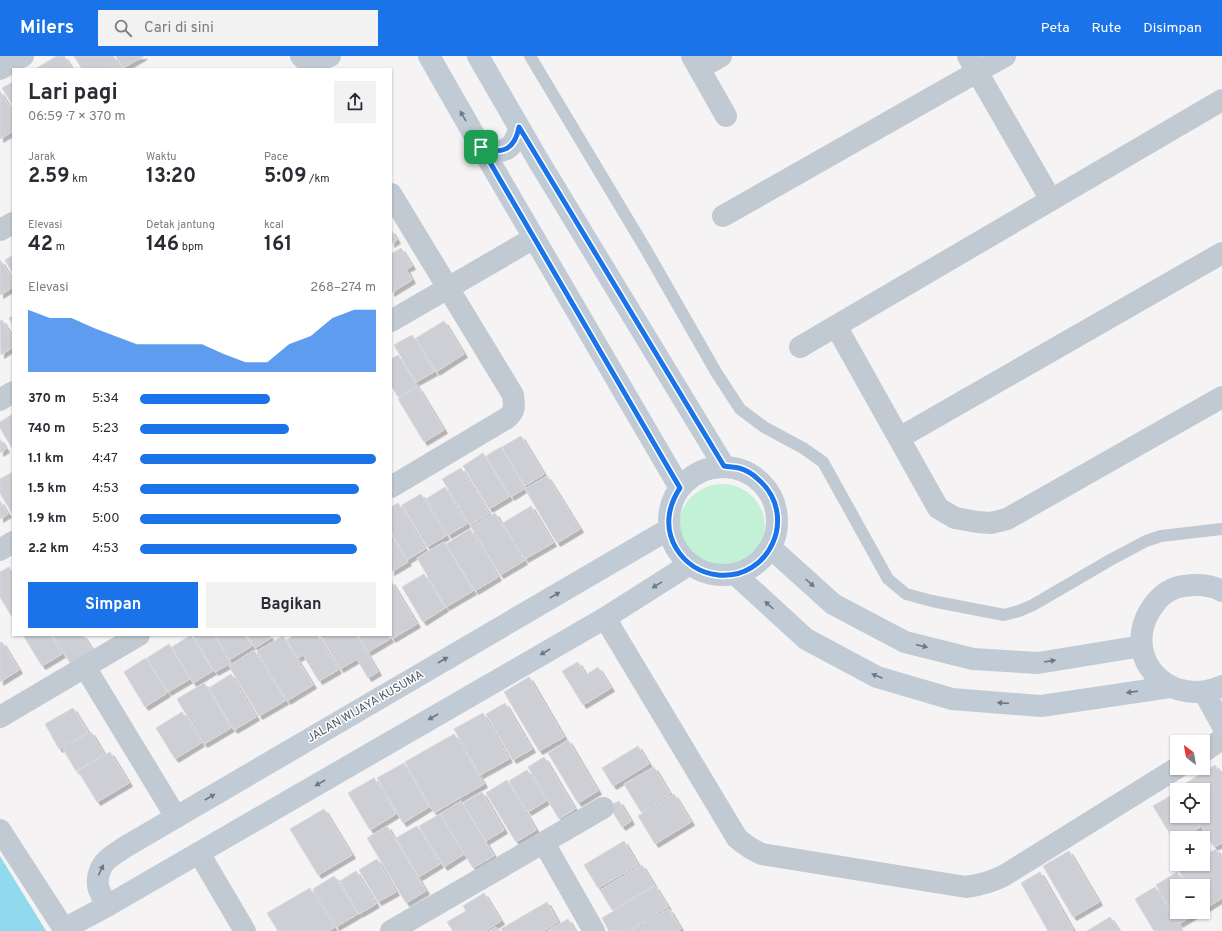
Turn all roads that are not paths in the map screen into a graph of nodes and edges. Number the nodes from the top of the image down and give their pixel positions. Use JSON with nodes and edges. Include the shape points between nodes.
{"nodes":[{"id":1,"x":23,"y":56,"type":"edge"},
{"id":2,"x":301,"y":56,"type":"edge"},
{"id":3,"x":330,"y":56,"type":"edge"},
{"id":4,"x":429,"y":56,"type":"edge"},
{"id":5,"x":478,"y":56,"type":"edge"},
{"id":6,"x":530,"y":56,"type":"edge"},
{"id":7,"x":721,"y":56,"type":"edge"},
{"id":8,"x":1005,"y":56,"type":"edge"},
{"id":9,"x":695,"y":62,"type":"edge"},
{"id":10,"x":972,"y":64,"type":"edge"},
{"id":11,"x":298,"y":68,"type":"edge"},
{"id":12,"x":310,"y":68,"type":"edge"},
{"id":13,"x":0,"y":69,"type":"edge"},
{"id":14,"x":1222,"y":100,"type":"edge"},
{"id":15,"x":726,"y":116,"type":"dead end"},
{"id":16,"x":519,"y":127,"type":"junction"},
{"id":17,"x":481,"y":147,"type":"junction"},
{"id":18,"x":538,"y":160,"type":"junction"},
{"id":19,"x":500,"y":180,"type":"junction"},
{"id":20,"x":392,"y":196,"type":"edge"},
{"id":21,"x":1051,"y":200,"type":"junction"},
{"id":22,"x":723,"y":216,"type":"dead end"},
{"id":23,"x":12,"y":224,"type":"edge"},
{"id":24,"x":0,"y":230,"type":"edge"},
{"id":25,"x":534,"y":238,"type":"junction"},
{"id":26,"x":1222,"y":253,"type":"edge"},
{"id":27,"x":448,"y":288,"type":"junction"},
{"id":28,"x":392,"y":321,"type":"edge"},
{"id":29,"x":836,"y":326,"type":"junction"},
{"id":30,"x":800,"y":347,"type":"dead end"},
{"id":31,"x":12,"y":393,"type":"edge"},
{"id":32,"x":1222,"y":397,"type":"edge"},
{"id":33,"x":0,"y":400,"type":"edge"},
{"id":34,"x":899,"y":438,"type":"junction"},
{"id":35,"x":724,"y":466,"type":"junction"},
{"id":36,"x":392,"y":486,"type":"edge"},
{"id":37,"x":680,"y":488,"type":"junction"},
{"id":38,"x":669,"y":529,"type":"junction"},
{"id":39,"x":1222,"y":530,"type":"edge"},
{"id":40,"x":12,"y":543,"type":"edge"},
{"id":41,"x":771,"y":548,"type":"junction"},
{"id":42,"x":0,"y":550,"type":"edge"},
{"id":43,"x":690,"y":564,"type":"junction"},
{"id":44,"x":734,"y":574,"type":"junction"},
{"id":45,"x":1222,"y":591,"type":"edge"},
{"id":46,"x":605,"y":618,"type":"junction"},
{"id":47,"x":137,"y":636,"type":"edge"},
{"id":48,"x":1142,"y":646,"type":"junction"},
{"id":49,"x":85,"y":667,"type":"junction"},
{"id":50,"x":1170,"y":687,"type":"junction"},
{"id":51,"x":1213,"y":689,"type":"edge"},
{"id":52,"x":0,"y":717,"type":"edge"},
{"id":53,"x":1222,"y":725,"type":"edge"},
{"id":54,"x":1222,"y":740,"type":"edge"},
{"id":55,"x":1210,"y":748,"type":"edge"},
{"id":56,"x":1170,"y":772,"type":"edge"},
{"id":57,"x":603,"y":808,"type":"dead end"},
{"id":58,"x":176,"y":816,"type":"junction"},
{"id":59,"x":0,"y":830,"type":"edge"},
{"id":60,"x":544,"y":843,"type":"junction"},
{"id":61,"x":199,"y":853,"type":"junction"},
{"id":62,"x":107,"y":906,"type":"junction"},
{"id":63,"x":417,"y":925,"type":"edge"},
{"id":64,"x":65,"y":930,"type":"edge"},
{"id":65,"x":245,"y":931,"type":"edge"},
{"id":66,"x":391,"y":931,"type":"edge"},
{"id":67,"x":594,"y":931,"type":"edge"}],
"edges":[{"from":1,"to":13,"type":"street"},
{"from":2,"to":3,"type":"street","via":[[307,61],[314,62]]},
{"from":17,"to":4,"type":"street","one_way":true},
{"from":5,"to":16,"type":"street"},
{"from":6,"to":39,"type":"lane","via":[[740,409],[764,427],[823,462],[888,579],[906,594],[1004,615],[1033,605],[1146,541],[1161,536]]},
{"from":7,"to":9,"type":"street"},
{"from":8,"to":10,"type":"street"},
{"from":9,"to":15,"type":"street"},
{"from":10,"to":21,"type":"street"},
{"from":10,"to":22,"type":"street"},
{"from":11,"to":12,"type":"street"},
{"from":14,"to":21,"type":"street"},
{"from":16,"to":17,"type":"street","via":[[514,141],[508,148],[494,152]]},
{"from":16,"to":18,"type":"street"},
{"from":17,"to":19,"type":"street"},
{"from":18,"to":19,"type":"street","via":[[516,158],[503,170]]},
{"from":18,"to":35,"type":"street"},
{"from":19,"to":25,"type":"street"},
{"from":20,"to":27,"type":"street"},
{"from":21,"to":29,"type":"street"},
{"from":23,"to":24,"type":"street"},
{"from":25,"to":27,"type":"street"},
{"from":25,"to":37,"type":"street"},
{"from":26,"to":34,"type":"street"},
{"from":27,"to":28,"type":"street"},
{"from":27,"to":36,"type":"street","via":[[514,395],[514,409],[507,418]]},
{"from":29,"to":30,"type":"street"},
{"from":29,"to":34,"type":"street"},
{"from":31,"to":33,"type":"street"},
{"from":32,"to":34,"type":"street","via":[[1007,519],[991,523],[955,518],[938,508]]},
{"from":35,"to":37,"type":"street","via":[[695,474]]},
{"from":35,"to":41,"type":"street","via":[[740,468],[766,487],[774,501],[778,516],[777,532]]},
{"from":37,"to":38,"type":"street","via":[[670,507]]},
{"from":38,"to":43,"type":"street","via":[[673,543]]},
{"from":58,"to":38,"type":"street","name":"JALAN WIJAYA KUSUMA","one_way":true},
{"from":40,"to":42,"type":"street"},
{"from":41,"to":44,"type":"street","via":[[762,560],[749,569]]},
{"from":41,"to":48,"type":"street","one_way":true,"via":[[833,604],[904,642],[973,659],[1038,663]]},
{"from":43,"to":44,"type":"street","via":[[711,574]]},
{"from":43,"to":46,"type":"street","one_way":true},
{"from":50,"to":44,"type":"street","one_way":true,"via":[[1041,706],[952,699],[877,677],[806,639]]},
{"from":45,"to":48,"type":"street","via":[[1206,585],[1193,584],[1168,591],[1158,599],[1144,620]]},
{"from":46,"to":56,"type":"street","via":[[737,838],[744,845],[762,854],[966,887],[980,885],[1005,875]]},
{"from":46,"to":61,"type":"street","one_way":true},
{"from":47,"to":49,"type":"street"},
{"from":48,"to":50,"type":"street","via":[[1151,670]]},
{"from":49,"to":52,"type":"street"},
{"from":49,"to":58,"type":"street"},
{"from":50,"to":51,"type":"street","via":[[1187,692]]},
{"from":51,"to":53,"type":"street"},
{"from":54,"to":55,"type":"street"},
{"from":57,"to":60,"type":"street"},
{"from":62,"to":58,"type":"street","name":"JALAN WIJAYA KUSUMA","one_way":true,"via":[[98,883],[98,876],[106,860]]},
{"from":59,"to":64,"type":"street"},
{"from":60,"to":63,"type":"street"},
{"from":60,"to":67,"type":"street"},
{"from":61,"to":62,"type":"street"},
{"from":61,"to":65,"type":"street"},
{"from":62,"to":64,"type":"street"},
{"from":63,"to":66,"type":"street"}]}
